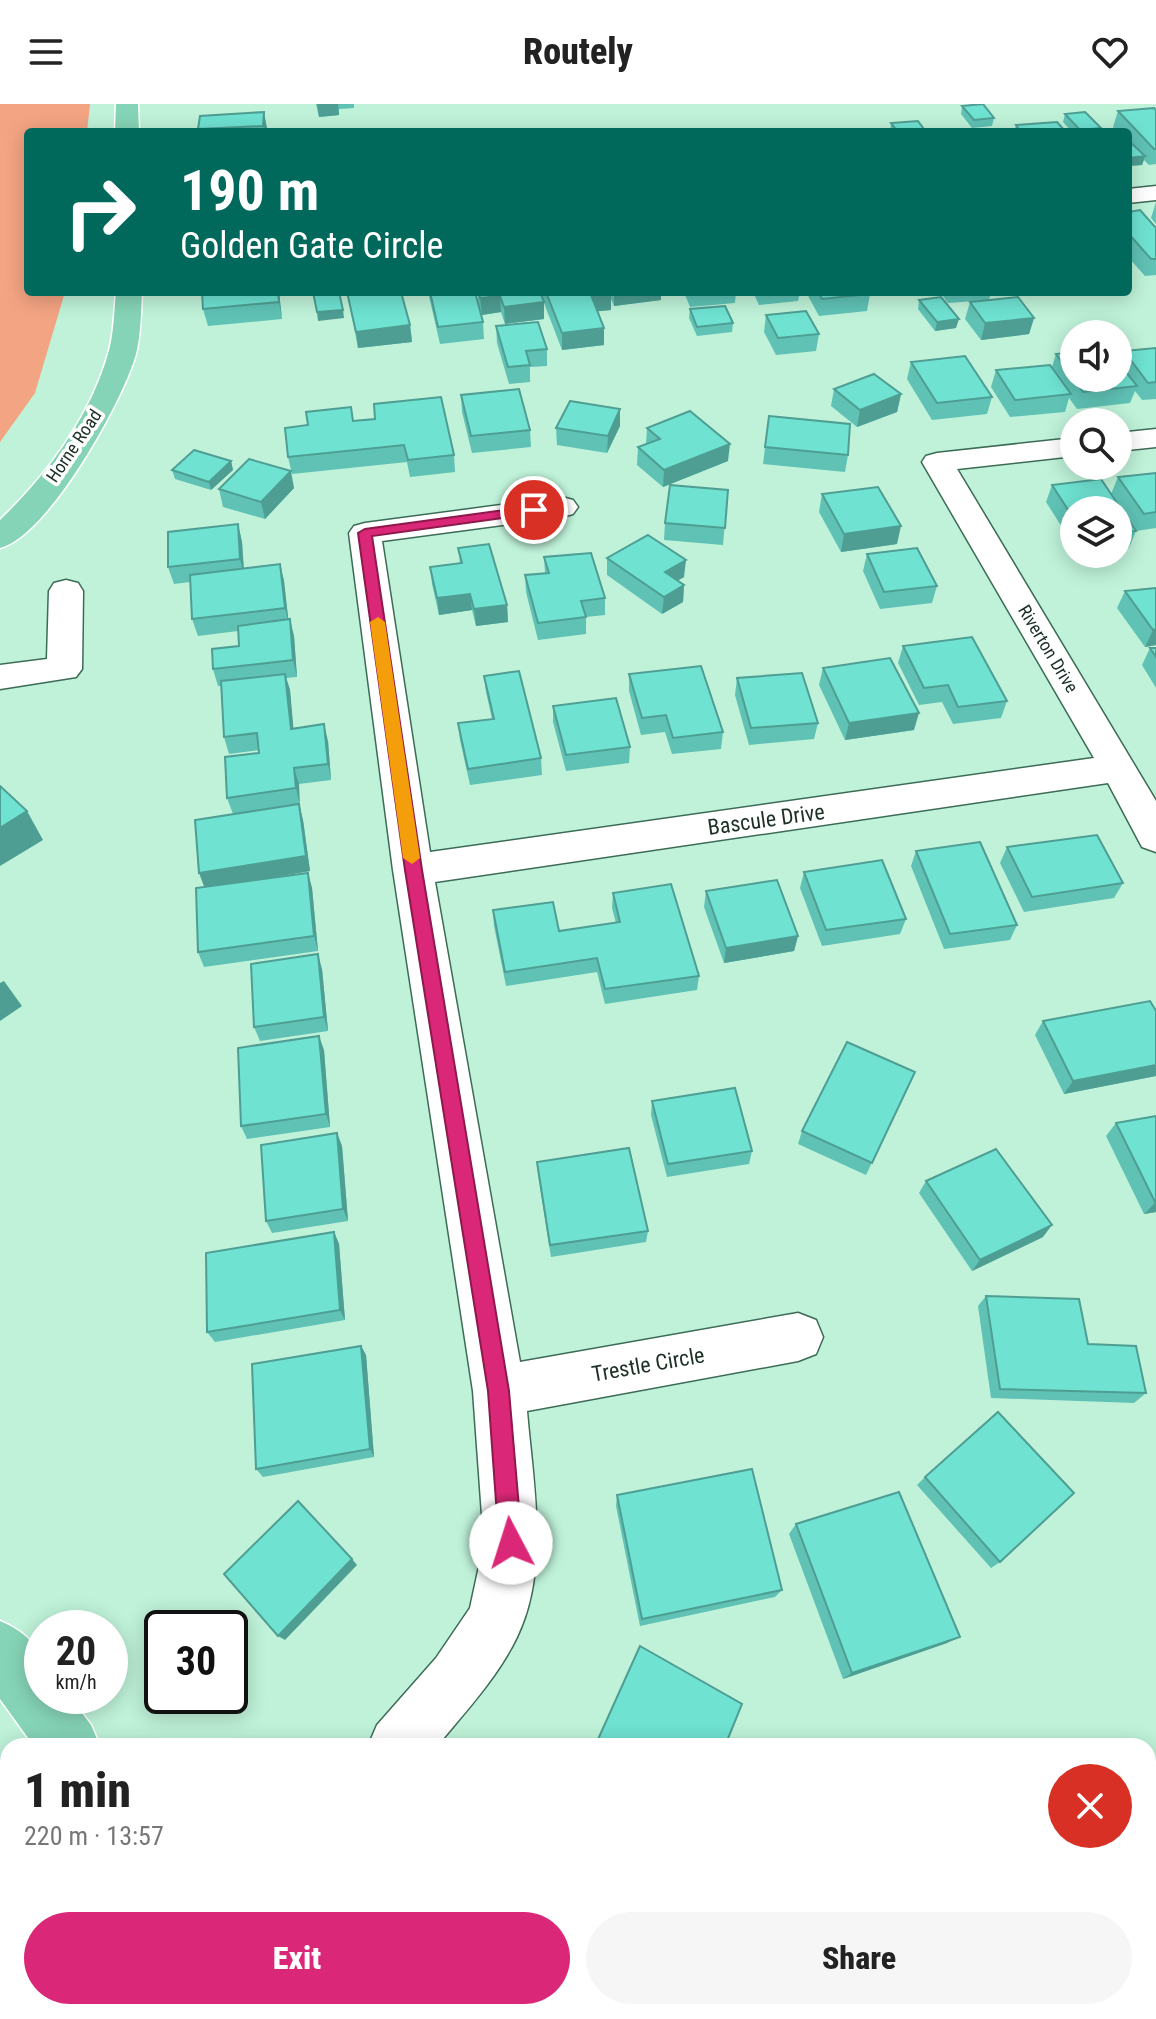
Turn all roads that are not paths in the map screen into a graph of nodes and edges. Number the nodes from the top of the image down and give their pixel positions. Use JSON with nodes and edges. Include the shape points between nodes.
{"nodes":[{"id":1,"x":127,"y":104,"type":"edge"},
{"id":2,"x":127,"y":128,"type":"edge"},
{"id":3,"x":1156,"y":193,"type":"edge"},
{"id":4,"x":1132,"y":196,"type":"edge"},
{"id":5,"x":129,"y":296,"type":"edge"},
{"id":6,"x":1156,"y":438,"type":"edge"},
{"id":7,"x":1132,"y":441,"type":"edge"},
{"id":8,"x":1060,"y":449,"type":"edge"},
{"id":9,"x":562,"y":507,"type":"dead end"},
{"id":10,"x":0,"y":538,"type":"edge"},
{"id":11,"x":66,"y":591,"type":"dead end"},
{"id":12,"x":0,"y":677,"type":"edge"},
{"id":13,"x":1119,"y":768,"type":"junction"},
{"id":14,"x":1156,"y":837,"type":"edge"},
{"id":15,"x":413,"y":870,"type":"junction"},
{"id":16,"x":798,"y":1337,"type":"dead end"},
{"id":17,"x":499,"y":1391,"type":"junction"},
{"id":18,"x":0,"y":1650,"type":"edge"},
{"id":19,"x":64,"y":1738,"type":"edge"},
{"id":20,"x":405,"y":1738,"type":"edge"}],
"edges":[{"from":1,"to":2,"type":"main road"},
{"from":3,"to":4,"type":"street"},
{"from":5,"to":10,"type":"main road","name":"Horne Road","via":[[123,351],[107,395],[83,438],[22,518]]},
{"from":6,"to":7,"type":"street"},
{"from":8,"to":13,"type":"street","name":"Riverton Drive","via":[[937,462]]},
{"from":9,"to":15,"type":"street","via":[[365,533]]},
{"from":11,"to":12,"type":"street","via":[[64,669]]},
{"from":13,"to":14,"type":"street","name":"Riverton Drive"},
{"from":13,"to":15,"type":"street","name":"Bascule Drive"},
{"from":15,"to":17,"type":"street"},
{"from":16,"to":17,"type":"street","name":"Trestle Circle"},
{"from":17,"to":20,"type":"street","via":[[511,1543],[496,1619],[456,1678]]},
{"from":18,"to":19,"type":"main road"}]}
